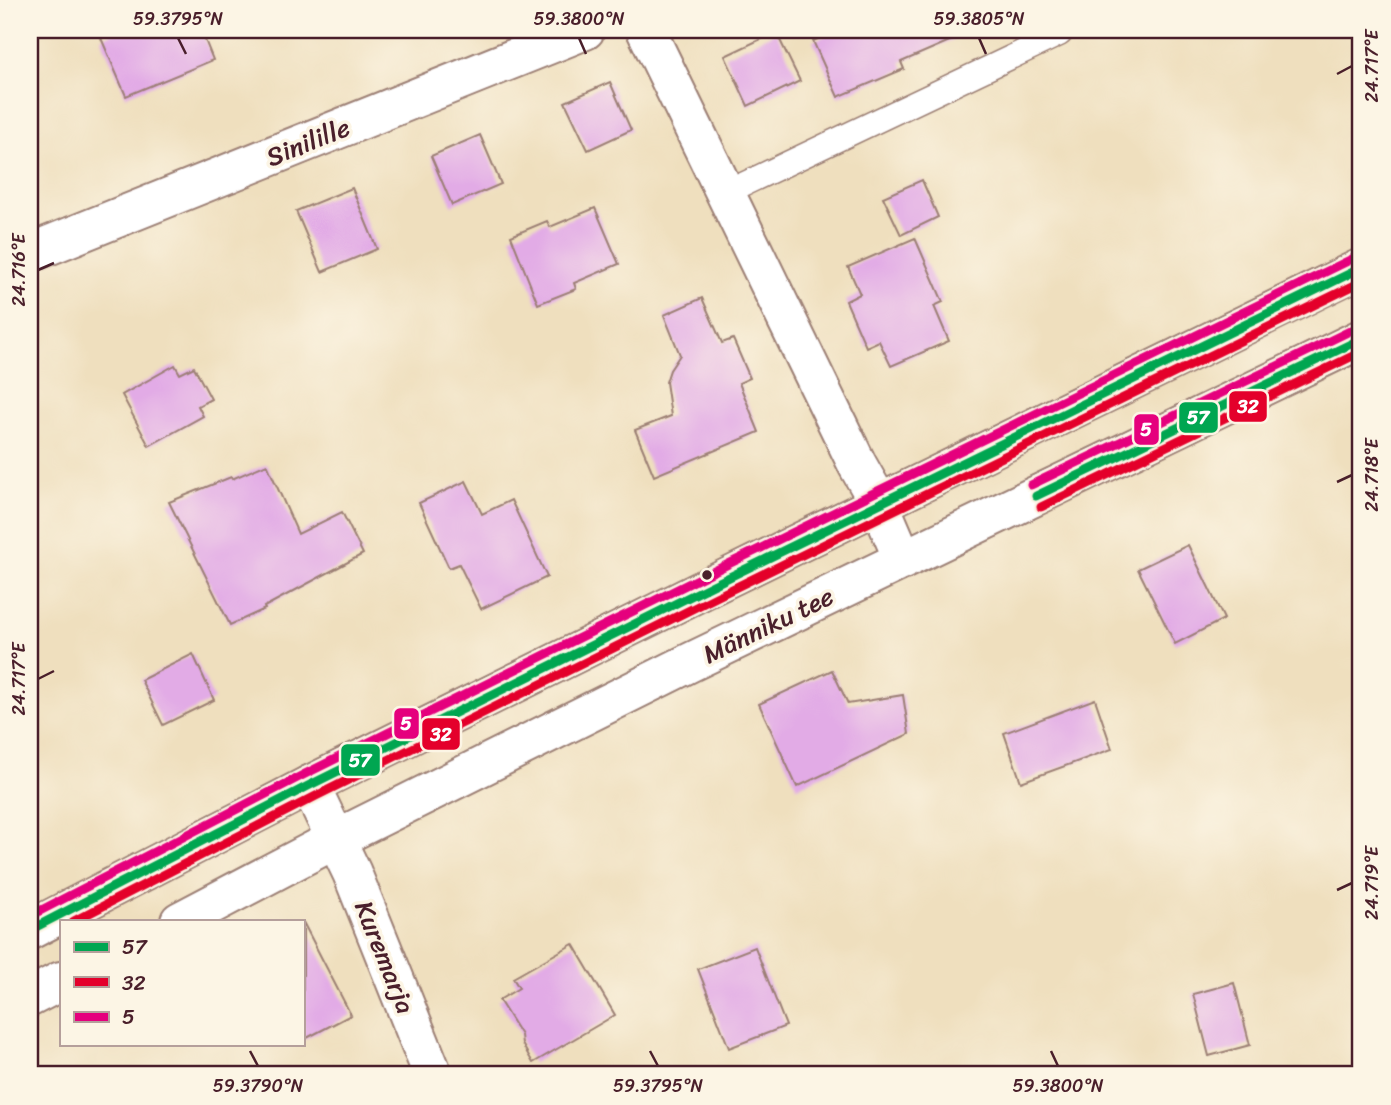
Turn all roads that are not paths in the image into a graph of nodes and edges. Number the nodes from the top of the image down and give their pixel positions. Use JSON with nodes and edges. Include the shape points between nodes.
{"nodes":[{"id":1,"x":585,"y":30,"type":"edge"},
{"id":2,"x":646,"y":30,"type":"edge"},
{"id":3,"x":1060,"y":34,"type":"dead end"},
{"id":4,"x":725,"y":193,"type":"junction"},
{"id":5,"x":30,"y":253,"type":"edge"},
{"id":6,"x":1361,"y":268,"type":"edge"},
{"id":7,"x":1361,"y":339,"type":"edge"},
{"id":8,"x":879,"y":503,"type":"junction"},
{"id":9,"x":903,"y":559,"type":"junction"},
{"id":10,"x":310,"y":785,"type":"junction"},
{"id":11,"x":336,"y":839,"type":"junction"},
{"id":12,"x":182,"y":920,"type":"edge"},
{"id":13,"x":30,"y":930,"type":"edge"},
{"id":14,"x":60,"y":982,"type":"edge"},
{"id":15,"x":30,"y":997,"type":"edge"},
{"id":16,"x":433,"y":1075,"type":"edge"}],
"edges":[{"from":1,"to":5,"type":"street","name":"Sinilille"},
{"from":2,"to":4,"type":"street"},
{"from":3,"to":4,"type":"lane"},
{"from":4,"to":8,"type":"street"},
{"from":6,"to":8,"type":"street"},
{"from":7,"to":9,"type":"street","name":"Männiku tee"},
{"from":8,"to":9,"type":"street"},
{"from":8,"to":10,"type":"street"},
{"from":9,"to":11,"type":"street","name":"Männiku tee"},
{"from":10,"to":11,"type":"street","name":"Kuremarja"},
{"from":10,"to":13,"type":"street"},
{"from":11,"to":12,"type":"street","name":"Männiku tee"},
{"from":11,"to":16,"type":"street","name":"Kuremarja"},
{"from":14,"to":15,"type":"street"}]}
